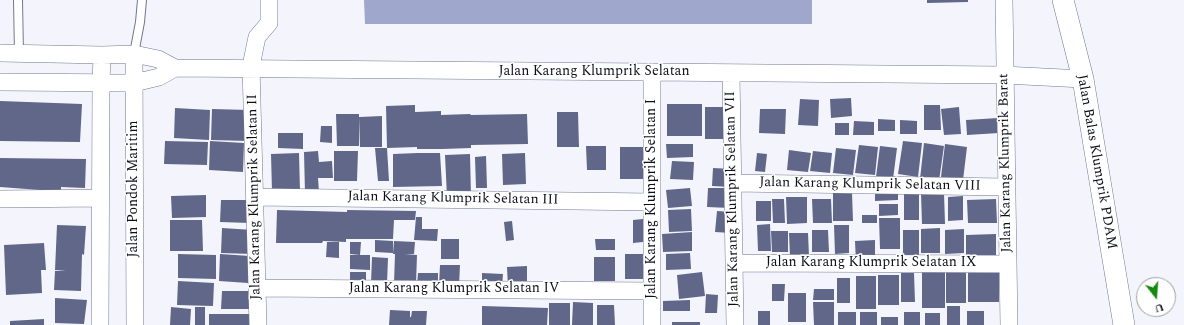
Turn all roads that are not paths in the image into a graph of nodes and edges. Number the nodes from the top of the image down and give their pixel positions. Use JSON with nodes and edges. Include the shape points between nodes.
{"nodes":[{"id":1,"x":18,"y":0,"type":"edge"},
{"id":2,"x":142,"y":0,"type":"edge"},
{"id":3,"x":269,"y":0,"type":"edge"},
{"id":4,"x":1004,"y":0,"type":"edge"},
{"id":5,"x":1063,"y":0,"type":"edge"},
{"id":6,"x":0,"y":53,"type":"edge"},
{"id":7,"x":19,"y":54,"type":"junction"},
{"id":8,"x":134,"y":54,"type":"junction"},
{"id":9,"x":102,"y":55,"type":"junction"},
{"id":10,"x":176,"y":68,"type":"junction"},
{"id":11,"x":251,"y":69,"type":"junction"},
{"id":12,"x":652,"y":72,"type":"junction"},
{"id":13,"x":731,"y":73,"type":"junction"},
{"id":14,"x":1012,"y":75,"type":"junction"},
{"id":15,"x":1083,"y":79,"type":"junction"},
{"id":16,"x":0,"y":82,"type":"edge"},
{"id":17,"x":134,"y":82,"type":"junction"},
{"id":18,"x":101,"y":83,"type":"junction"},
{"id":19,"x":733,"y":183,"type":"junction"},
{"id":20,"x":1006,"y":187,"type":"junction"},
{"id":21,"x":255,"y":196,"type":"junction"},
{"id":22,"x":100,"y":198,"type":"junction"},
{"id":23,"x":0,"y":199,"type":"edge"},
{"id":24,"x":652,"y":202,"type":"junction"},
{"id":25,"x":734,"y":263,"type":"junction"},
{"id":26,"x":1008,"y":264,"type":"junction"},
{"id":27,"x":257,"y":288,"type":"junction"},
{"id":28,"x":652,"y":290,"type":"junction"},
{"id":29,"x":100,"y":325,"type":"edge"},
{"id":30,"x":135,"y":325,"type":"edge"},
{"id":31,"x":258,"y":325,"type":"edge"},
{"id":32,"x":652,"y":325,"type":"edge"},
{"id":33,"x":735,"y":325,"type":"edge"},
{"id":34,"x":1009,"y":325,"type":"edge"},
{"id":35,"x":1124,"y":325,"type":"edge"}],
"edges":[{"from":1,"to":7,"type":"lane"},
{"from":2,"to":8,"type":"lane"},
{"from":3,"to":11,"type":"street","name":"Jalan Karang Klumprik Selatan II","via":[[268,23],[254,46]]},
{"from":4,"to":14,"type":"street","name":"Jalan Karang Klumprik Barat"},
{"from":5,"to":15,"type":"street","name":"Jalan Balas Klumprik PDAM"},
{"from":6,"to":7,"type":"street","name":"Jalan Karang Klumprik Selatan"},
{"from":7,"to":9,"type":"street","name":"Jalan Karang Klumprik Selatan"},
{"from":8,"to":9,"type":"street","name":"Jalan Karang Klumprik Selatan"},
{"from":8,"to":10,"type":"street","name":"Jalan Karang Klumprik Selatan","via":[[158,59]]},
{"from":8,"to":17,"type":"street","name":"Jalan Pondok Maritim"},
{"from":9,"to":18,"type":"street"},
{"from":10,"to":11,"type":"street","name":"Jalan Karang Klumprik Selatan"},
{"from":10,"to":17,"type":"street","name":"Jalan Karang Klumprik Selatan","via":[[159,77]]},
{"from":11,"to":12,"type":"street","name":"Jalan Karang Klumprik Selatan"},
{"from":11,"to":21,"type":"street","name":"Jalan Karang Klumprik Selatan II"},
{"from":12,"to":13,"type":"street","name":"Jalan Karang Klumprik Selatan"},
{"from":12,"to":24,"type":"street","name":"Jalan Karang Klumprik Selatan I"},
{"from":13,"to":14,"type":"street","name":"Jalan Karang Klumprik Selatan"},
{"from":13,"to":19,"type":"street","name":"Jalan Karang Klumprik Selatan VII"},
{"from":14,"to":15,"type":"street","name":"Jalan Karang Klumprik Selatan"},
{"from":14,"to":20,"type":"street","name":"Jalan Karang Klumprik Barat"},
{"from":15,"to":35,"type":"street","name":"Jalan Balas Klumprik PDAM"},
{"from":16,"to":18,"type":"street","name":"Jalan Karang Klumprik Selatan"},
{"from":17,"to":18,"type":"street","name":"Jalan Karang Klumprik Selatan"},
{"from":17,"to":30,"type":"street","name":"Jalan Pondok Maritim"},
{"from":18,"to":22,"type":"street"},
{"from":19,"to":20,"type":"street","name":"Jalan Karang Klumprik Selatan VIII"},
{"from":19,"to":25,"type":"street","name":"Jalan Karang Klumprik Selatan VII"},
{"from":20,"to":26,"type":"street","name":"Jalan Karang Klumprik Barat"},
{"from":21,"to":24,"type":"street","name":"Jalan Karang Klumprik Selatan III"},
{"from":21,"to":27,"type":"street","name":"Jalan Karang Klumprik Selatan II"},
{"from":22,"to":23,"type":"street"},
{"from":22,"to":29,"type":"street"},
{"from":24,"to":28,"type":"street","name":"Jalan Karang Klumprik Selatan I"},
{"from":25,"to":26,"type":"street","name":"Jalan Karang Klumprik Selatan IX"},
{"from":25,"to":33,"type":"street","name":"Jalan Karang Klumprik Selatan VII"},
{"from":26,"to":34,"type":"street","name":"Jalan Karang Klumprik Barat"},
{"from":27,"to":28,"type":"street","name":"Jalan Karang Klumprik Selatan IV"},
{"from":27,"to":31,"type":"street","name":"Jalan Karang Klumprik Selatan II"},
{"from":28,"to":32,"type":"street","name":"Jalan Karang Klumprik Selatan I"}]}
